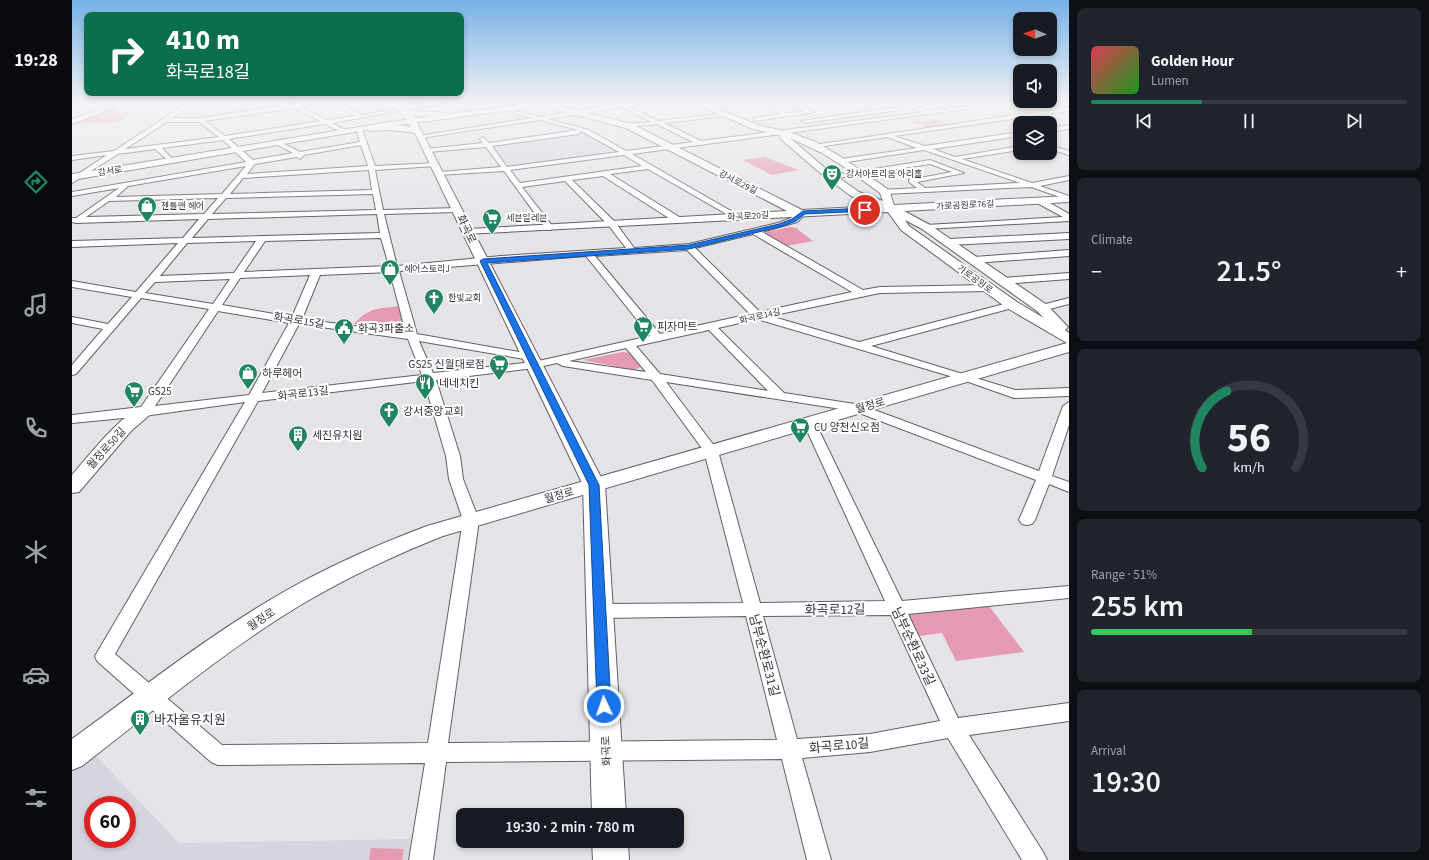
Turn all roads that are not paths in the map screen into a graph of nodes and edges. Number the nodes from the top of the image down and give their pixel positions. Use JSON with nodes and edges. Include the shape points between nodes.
{"nodes":[{"id":1,"x":131,"y":142,"type":"edge"},
{"id":2,"x":193,"y":142,"type":"edge"},
{"id":3,"x":229,"y":142,"type":"edge"},
{"id":4,"x":283,"y":142,"type":"edge"},
{"id":5,"x":424,"y":142,"type":"edge"},
{"id":6,"x":486,"y":142,"type":"edge"},
{"id":7,"x":508,"y":142,"type":"edge"},
{"id":8,"x":606,"y":142,"type":"edge"},
{"id":9,"x":660,"y":142,"type":"edge"},
{"id":10,"x":706,"y":142,"type":"edge"},
{"id":11,"x":791,"y":142,"type":"edge"},
{"id":12,"x":809,"y":142,"type":"edge"},
{"id":13,"x":836,"y":142,"type":"edge"},
{"id":14,"x":906,"y":142,"type":"edge"},
{"id":15,"x":966,"y":142,"type":"edge"},
{"id":16,"x":278,"y":143,"type":"junction"},
{"id":17,"x":364,"y":143,"type":"joint"},
{"id":18,"x":699,"y":143,"type":"joint"},
{"id":19,"x":488,"y":145,"type":"junction"},
{"id":20,"x":817,"y":145,"type":"junction"},
{"id":21,"x":157,"y":147,"type":"junction"},
{"id":22,"x":670,"y":147,"type":"junction"},
{"id":23,"x":924,"y":148,"type":"junction"},
{"id":24,"x":1013,"y":149,"type":"edge"},
{"id":25,"x":238,"y":150,"type":"junction"},
{"id":26,"x":428,"y":150,"type":"junction"},
{"id":27,"x":1057,"y":150,"type":"edge"},
{"id":28,"x":116,"y":152,"type":"junction"},
{"id":29,"x":625,"y":153,"type":"junction"},
{"id":30,"x":1069,"y":153,"type":"edge"},
{"id":31,"x":301,"y":155,"type":"junction"},
{"id":32,"x":72,"y":158,"type":"edge"},
{"id":33,"x":956,"y":158,"type":"junction"},
{"id":34,"x":171,"y":161,"type":"junction"},
{"id":35,"x":252,"y":163,"type":"junction"},
{"id":36,"x":650,"y":167,"type":"junction"},
{"id":37,"x":371,"y":169,"type":"junction"},
{"id":38,"x":437,"y":169,"type":"junction"},
{"id":39,"x":505,"y":169,"type":"junction"},
{"id":40,"x":838,"y":169,"type":"junction"},
{"id":41,"x":985,"y":169,"type":"junction"},
{"id":42,"x":295,"y":173,"type":"junction"},
{"id":43,"x":858,"y":173,"type":"junction"},
{"id":44,"x":961,"y":173,"type":"junction"},
{"id":45,"x":605,"y":174,"type":"junction"},
{"id":46,"x":240,"y":176,"type":"junction"},
{"id":47,"x":75,"y":178,"type":"edge"},
{"id":48,"x":1069,"y":178,"type":"edge"},
{"id":49,"x":567,"y":179,"type":"junction"},
{"id":50,"x":128,"y":184,"type":"junction"},
{"id":51,"x":518,"y":185,"type":"junction"},
{"id":52,"x":1031,"y":185,"type":"junction"},
{"id":53,"x":925,"y":191,"type":"junction"},
{"id":54,"x":375,"y":192,"type":"junction"},
{"id":55,"x":886,"y":192,"type":"junction"},
{"id":56,"x":72,"y":194,"type":"edge"},
{"id":57,"x":284,"y":195,"type":"junction"},
{"id":58,"x":222,"y":197,"type":"junction"},
{"id":59,"x":1069,"y":198,"type":"edge"},
{"id":60,"x":107,"y":199,"type":"junction"},
{"id":61,"x":1040,"y":201,"type":"junction"},
{"id":62,"x":890,"y":208,"type":"junction"},
{"id":63,"x":458,"y":210,"type":"junction"},
{"id":64,"x":380,"y":212,"type":"junction"},
{"id":65,"x":801,"y":213,"type":"junction"},
{"id":66,"x":205,"y":217,"type":"junction"},
{"id":67,"x":735,"y":217,"type":"junction"},
{"id":68,"x":1069,"y":218,"type":"edge"},
{"id":69,"x":678,"y":220,"type":"junction"},
{"id":70,"x":73,"y":221,"type":"edge"},
{"id":71,"x":612,"y":224,"type":"junction"},
{"id":72,"x":926,"y":227,"type":"junction"},
{"id":73,"x":550,"y":228,"type":"junction"},
{"id":74,"x":905,"y":228,"type":"junction"},
{"id":75,"x":754,"y":231,"type":"junction"},
{"id":76,"x":469,"y":232,"type":"junction"},
{"id":77,"x":385,"y":235,"type":"junction"},
{"id":78,"x":1069,"y":236,"type":"edge"},
{"id":79,"x":1046,"y":237,"type":"junction"},
{"id":80,"x":262,"y":239,"type":"junction"},
{"id":81,"x":184,"y":241,"type":"junction"},
{"id":82,"x":949,"y":242,"type":"junction"},
{"id":83,"x":72,"y":244,"type":"edge"},
{"id":84,"x":689,"y":247,"type":"junction"},
{"id":85,"x":632,"y":251,"type":"junction"},
{"id":86,"x":1069,"y":252,"type":"edge"},
{"id":87,"x":588,"y":254,"type":"junction"},
{"id":88,"x":974,"y":260,"type":"junction"},
{"id":89,"x":483,"y":261,"type":"junction"},
{"id":90,"x":394,"y":269,"type":"junction"},
{"id":91,"x":316,"y":273,"type":"junction"},
{"id":92,"x":236,"y":275,"type":"junction"},
{"id":93,"x":1069,"y":276,"type":"edge"},
{"id":94,"x":151,"y":279,"type":"junction"},
{"id":95,"x":1003,"y":280,"type":"junction"},
{"id":96,"x":72,"y":284,"type":"edge"},
{"id":97,"x":988,"y":288,"type":"junction"},
{"id":98,"x":860,"y":293,"type":"junction"},
{"id":99,"x":138,"y":294,"type":"junction"},
{"id":100,"x":1069,"y":301,"type":"edge"},
{"id":101,"x":214,"y":306,"type":"junction"},
{"id":102,"x":1012,"y":306,"type":"junction"},
{"id":103,"x":1042,"y":308,"type":"junction"},
{"id":104,"x":758,"y":316,"type":"junction"},
{"id":105,"x":72,"y":320,"type":"edge"},
{"id":106,"x":296,"y":320,"type":"junction"},
{"id":107,"x":712,"y":326,"type":"junction"},
{"id":108,"x":109,"y":327,"type":"junction"},
{"id":109,"x":1069,"y":335,"type":"edge"},
{"id":110,"x":412,"y":336,"type":"junction"},
{"id":111,"x":658,"y":339,"type":"junction"},
{"id":112,"x":1069,"y":339,"type":"edge"},
{"id":113,"x":629,"y":345,"type":"junction"},
{"id":114,"x":858,"y":346,"type":"junction"},
{"id":115,"x":1069,"y":347,"type":"edge"},
{"id":116,"x":532,"y":361,"type":"junction"},
{"id":117,"x":555,"y":362,"type":"junction"},
{"id":118,"x":72,"y":372,"type":"edge"},
{"id":119,"x":655,"y":376,"type":"junction"},
{"id":120,"x":964,"y":377,"type":"junction"},
{"id":121,"x":429,"y":378,"type":"junction"},
{"id":122,"x":1069,"y":392,"type":"edge"},
{"id":123,"x":780,"y":396,"type":"junction"},
{"id":124,"x":253,"y":399,"type":"junction"},
{"id":125,"x":1069,"y":406,"type":"edge"},
{"id":126,"x":857,"y":408,"type":"junction"},
{"id":127,"x":144,"y":412,"type":"junction"},
{"id":128,"x":72,"y":419,"type":"edge"},
{"id":129,"x":809,"y":422,"type":"junction"},
{"id":130,"x":711,"y":451,"type":"junction"},
{"id":131,"x":1044,"y":478,"type":"junction"},
{"id":132,"x":594,"y":485,"type":"junction"},
{"id":133,"x":72,"y":487,"type":"edge"},
{"id":134,"x":1069,"y":487,"type":"edge"},
{"id":135,"x":470,"y":520,"type":"junction"},
{"id":136,"x":1027,"y":520,"type":"dead end"},
{"id":137,"x":1069,"y":592,"type":"edge"},
{"id":138,"x":897,"y":608,"type":"junction"},
{"id":139,"x":753,"y":610,"type":"junction"},
{"id":140,"x":600,"y":611,"type":"junction"},
{"id":141,"x":151,"y":697,"type":"junction"},
{"id":142,"x":1069,"y":712,"type":"edge"},
{"id":143,"x":953,"y":728,"type":"junction"},
{"id":144,"x":790,"y":749,"type":"junction"},
{"id":145,"x":606,"y":751,"type":"junction"},
{"id":146,"x":438,"y":753,"type":"junction"},
{"id":147,"x":72,"y":756,"type":"edge"},
{"id":148,"x":609,"y":808,"type":"edge"},
{"id":149,"x":610,"y":848,"type":"edge"},
{"id":150,"x":421,"y":860,"type":"edge"},
{"id":151,"x":611,"y":860,"type":"edge"},
{"id":152,"x":819,"y":860,"type":"edge"},
{"id":153,"x":1036,"y":860,"type":"edge"}],
"edges":[{"from":1,"to":28,"type":"street"},
{"from":2,"to":21,"type":"street"},
{"from":3,"to":25,"type":"street"},
{"from":4,"to":16,"type":"main road","name":"강서로"},
{"from":5,"to":26,"type":"main road","name":"화곡로"},
{"from":6,"to":19,"type":"street"},
{"from":7,"to":19,"type":"street"},
{"from":8,"to":29,"type":"street"},
{"from":9,"to":22,"type":"main road","name":"강서로29길"},
{"from":10,"to":18,"type":"street"},
{"from":11,"to":62,"type":"main road","name":"가로공원로","via":[[854,194]]},
{"from":12,"to":20,"type":"main road","name":"가로공원로"},
{"from":13,"to":20,"type":"street"},
{"from":14,"to":23,"type":"street"},
{"from":15,"to":23,"type":"street"},
{"from":16,"to":25,"type":"main road","name":"강서로"},
{"from":16,"to":31,"type":"street"},
{"from":17,"to":31,"type":"street"},
{"from":17,"to":37,"type":"street"},
{"from":18,"to":22,"type":"street"},
{"from":19,"to":26,"type":"street"},
{"from":19,"to":39,"type":"street"},
{"from":20,"to":40,"type":"main road","name":"가로공원로"},
{"from":21,"to":28,"type":"street"},
{"from":21,"to":34,"type":"street"},
{"from":22,"to":29,"type":"street"},
{"from":22,"to":65,"type":"main road","name":"강서로29길"},
{"from":23,"to":33,"type":"street"},
{"from":23,"to":40,"type":"street"},
{"from":24,"to":33,"type":"street"},
{"from":25,"to":34,"type":"main road","name":"강서로"},
{"from":25,"to":35,"type":"street"},
{"from":26,"to":38,"type":"main road","name":"화곡로"},
{"from":27,"to":30,"type":"street"},
{"from":28,"to":32,"type":"street"},
{"from":28,"to":47,"type":"street"},
{"from":29,"to":36,"type":"street"},
{"from":29,"to":39,"type":"street"},
{"from":31,"to":35,"type":"street"},
{"from":31,"to":42,"type":"street"},
{"from":33,"to":41,"type":"street"},
{"from":34,"to":47,"type":"main road","name":"강서로"},
{"from":35,"to":46,"type":"street"},
{"from":35,"to":50,"type":"street"},
{"from":36,"to":45,"type":"street"},
{"from":36,"to":67,"type":"street"},
{"from":37,"to":38,"type":"street"},
{"from":37,"to":42,"type":"street"},
{"from":37,"to":54,"type":"street"},
{"from":38,"to":39,"type":"street"},
{"from":38,"to":63,"type":"main road","name":"화곡로"},
{"from":39,"to":51,"type":"street"},
{"from":40,"to":43,"type":"main road","name":"가로공원로"},
{"from":41,"to":44,"type":"street"},
{"from":41,"to":52,"type":"street"},
{"from":42,"to":46,"type":"street"},
{"from":42,"to":57,"type":"street"},
{"from":43,"to":44,"type":"street","via":[[930,162]]},
{"from":43,"to":55,"type":"main road","name":"가로공원로"},
{"from":44,"to":53,"type":"street","via":[[911,181]]},
{"from":45,"to":49,"type":"street"},
{"from":45,"to":69,"type":"street"},
{"from":46,"to":58,"type":"street"},
{"from":48,"to":52,"type":"street"},
{"from":49,"to":51,"type":"street"},
{"from":49,"to":71,"type":"street"},
{"from":50,"to":56,"type":"street"},
{"from":50,"to":60,"type":"street"},
{"from":51,"to":73,"type":"street"},
{"from":52,"to":53,"type":"street"},
{"from":52,"to":59,"type":"street"},
{"from":53,"to":55,"type":"street"},
{"from":54,"to":57,"type":"street"},
{"from":54,"to":64,"type":"street"},
{"from":55,"to":62,"type":"main road","name":"가로공원로"},
{"from":57,"to":58,"type":"street"},
{"from":58,"to":60,"type":"street"},
{"from":58,"to":66,"type":"street"},
{"from":59,"to":61,"type":"main road","name":"가로공원로76길"},
{"from":60,"to":70,"type":"street"},
{"from":61,"to":62,"type":"main road","name":"가로공원로76길"},
{"from":61,"to":68,"type":"street"},
{"from":62,"to":65,"type":"main road","name":"화곡로20길"},
{"from":62,"to":72,"type":"main road","name":"가로공원로"},
{"from":62,"to":74,"type":"main road","name":"가로공원로"},
{"from":63,"to":64,"type":"street"},
{"from":63,"to":76,"type":"main road","name":"화곡로"},
{"from":64,"to":66,"type":"street"},
{"from":64,"to":77,"type":"street"},
{"from":65,"to":67,"type":"main road","name":"화곡로20길"},
{"from":65,"to":75,"type":"street","via":[[794,220],[781,225]]},
{"from":66,"to":70,"type":"street"},
{"from":66,"to":81,"type":"street"},
{"from":67,"to":69,"type":"main road","name":"화곡로20길"},
{"from":68,"to":72,"type":"street"},
{"from":69,"to":71,"type":"main road","name":"화곡로20길"},
{"from":71,"to":73,"type":"main road","name":"화곡로20길"},
{"from":71,"to":85,"type":"street"},
{"from":72,"to":74,"type":"main road","via":[[906,220],[902,221]]},
{"from":72,"to":82,"type":"main road","name":"가로공원로"},
{"from":73,"to":76,"type":"main road","name":"화곡로20길"},
{"from":74,"to":97,"type":"main road","name":"가로공원로"},
{"from":75,"to":84,"type":"street"},
{"from":75,"to":98,"type":"street"},
{"from":76,"to":89,"type":"main road","name":"화곡로"},
{"from":77,"to":80,"type":"street"},
{"from":77,"to":90,"type":"street"},
{"from":78,"to":79,"type":"street"},
{"from":79,"to":82,"type":"street"},
{"from":79,"to":86,"type":"street"},
{"from":80,"to":81,"type":"street"},
{"from":80,"to":92,"type":"street"},
{"from":81,"to":83,"type":"street"},
{"from":81,"to":94,"type":"street"},
{"from":82,"to":88,"type":"main road","name":"가로공원로"},
{"from":84,"to":85,"type":"street"},
{"from":84,"to":104,"type":"street"},
{"from":85,"to":87,"type":"street"},
{"from":86,"to":88,"type":"street","name":"가로공원로"},
{"from":87,"to":89,"type":"street"},
{"from":87,"to":111,"type":"street"},
{"from":88,"to":95,"type":"main road","name":"가로공원로"},
{"from":89,"to":90,"type":"street"},
{"from":89,"to":116,"type":"main road","name":"화곡로"},
{"from":90,"to":91,"type":"street"},
{"from":90,"to":110,"type":"street"},
{"from":91,"to":92,"type":"street"},
{"from":91,"to":106,"type":"street"},
{"from":92,"to":94,"type":"street"},
{"from":92,"to":101,"type":"street"},
{"from":93,"to":95,"type":"street","name":"가로공원로"},
{"from":94,"to":99,"type":"street"},
{"from":95,"to":103,"type":"main road","name":"가로공원로"},
{"from":96,"to":99,"type":"street","name":"화곡로15길"},
{"from":97,"to":98,"type":"street","name":"화곡로14길","via":[[880,290]]},
{"from":97,"to":102,"type":"main road","name":"가로공원로"},
{"from":98,"to":104,"type":"street","name":"화곡로14길"},
{"from":99,"to":101,"type":"street","name":"화곡로15길"},
{"from":99,"to":108,"type":"street"},
{"from":100,"to":103,"type":"street"},
{"from":101,"to":106,"type":"street","name":"화곡로15길"},
{"from":101,"to":127,"type":"street"},
{"from":102,"to":103,"type":"main road","via":[[1043,317],[1046,315]]},
{"from":102,"to":112,"type":"main road","name":"가로공원로"},
{"from":102,"to":114,"type":"street"},
{"from":103,"to":109,"type":"main road","name":"가로공원로"},
{"from":104,"to":107,"type":"street","name":"화곡로14길"},
{"from":104,"to":114,"type":"street"},
{"from":105,"to":108,"type":"street"},
{"from":106,"to":110,"type":"street","name":"화곡로15길"},
{"from":106,"to":124,"type":"street"},
{"from":107,"to":111,"type":"street","name":"화곡로14길"},
{"from":107,"to":123,"type":"street"},
{"from":108,"to":118,"type":"street"},
{"from":110,"to":116,"type":"street","name":"화곡로15길"},
{"from":110,"to":121,"type":"street"},
{"from":111,"to":113,"type":"street","name":"화곡로14길"},
{"from":113,"to":117,"type":"street","name":"화곡로14길"},
{"from":113,"to":119,"type":"street"},
{"from":114,"to":120,"type":"street"},
{"from":115,"to":120,"type":"main road","name":"월정로"},
{"from":116,"to":117,"type":"street","name":"화곡로14길"},
{"from":116,"to":121,"type":"street","name":"화곡로13길"},
{"from":116,"to":132,"type":"main road","name":"화곡로"},
{"from":117,"to":119,"type":"street"},
{"from":119,"to":123,"type":"street"},
{"from":119,"to":130,"type":"street"},
{"from":120,"to":122,"type":"street","via":[[1014,394]]},
{"from":120,"to":126,"type":"main road","name":"월정로"},
{"from":121,"to":124,"type":"street","name":"화곡로13길"},
{"from":121,"to":135,"type":"street","via":[[453,456],[456,479]]},
{"from":123,"to":126,"type":"street"},
{"from":124,"to":127,"type":"street","name":"화곡로13길"},
{"from":124,"to":141,"type":"street","via":[[104,656]]},
{"from":125,"to":131,"type":"street"},
{"from":126,"to":129,"type":"main road","name":"월정로"},
{"from":126,"to":131,"type":"street"},
{"from":127,"to":128,"type":"street","name":"화곡로13길"},
{"from":127,"to":133,"type":"main road","name":"월정로50길","via":[[125,427]]},
{"from":129,"to":130,"type":"main road","name":"월정로"},
{"from":129,"to":138,"type":"street","name":"남부순환로33길"},
{"from":130,"to":132,"type":"main road","name":"월정로"},
{"from":130,"to":139,"type":"street","name":"남부순환로31길"},
{"from":131,"to":134,"type":"street"},
{"from":131,"to":136,"type":"street"},
{"from":132,"to":135,"type":"main road","name":"월정로"},
{"from":132,"to":140,"type":"main road","name":"화곡로"},
{"from":135,"to":141,"type":"main road","name":"월정로","via":[[382,552],[329,578],[253,623]]},
{"from":135,"to":146,"type":"street"},
{"from":137,"to":138,"type":"street","name":"화곡로12길"},
{"from":138,"to":139,"type":"street","name":"화곡로12길"},
{"from":138,"to":143,"type":"street","name":"남부순환로33길"},
{"from":139,"to":140,"type":"street","name":"화곡로12길"},
{"from":139,"to":144,"type":"street","name":"남부순환로31길"},
{"from":140,"to":145,"type":"main road","name":"화곡로"},
{"from":141,"to":146,"type":"street","via":[[218,756]]},
{"from":141,"to":147,"type":"main road","name":"월정로"},
{"from":142,"to":143,"type":"street","name":"화곡로10길"},
{"from":143,"to":144,"type":"street","name":"화곡로10길","via":[[870,743]]},
{"from":143,"to":153,"type":"street","name":"남부순환로33길"},
{"from":144,"to":145,"type":"street","name":"화곡로10길"},
{"from":144,"to":152,"type":"street","name":"남부순환로31길"},
{"from":145,"to":146,"type":"street","name":"화곡로10길"},
{"from":145,"to":148,"type":"main road","name":"화곡로"},
{"from":146,"to":150,"type":"street"},
{"from":149,"to":151,"type":"main road"}]}
